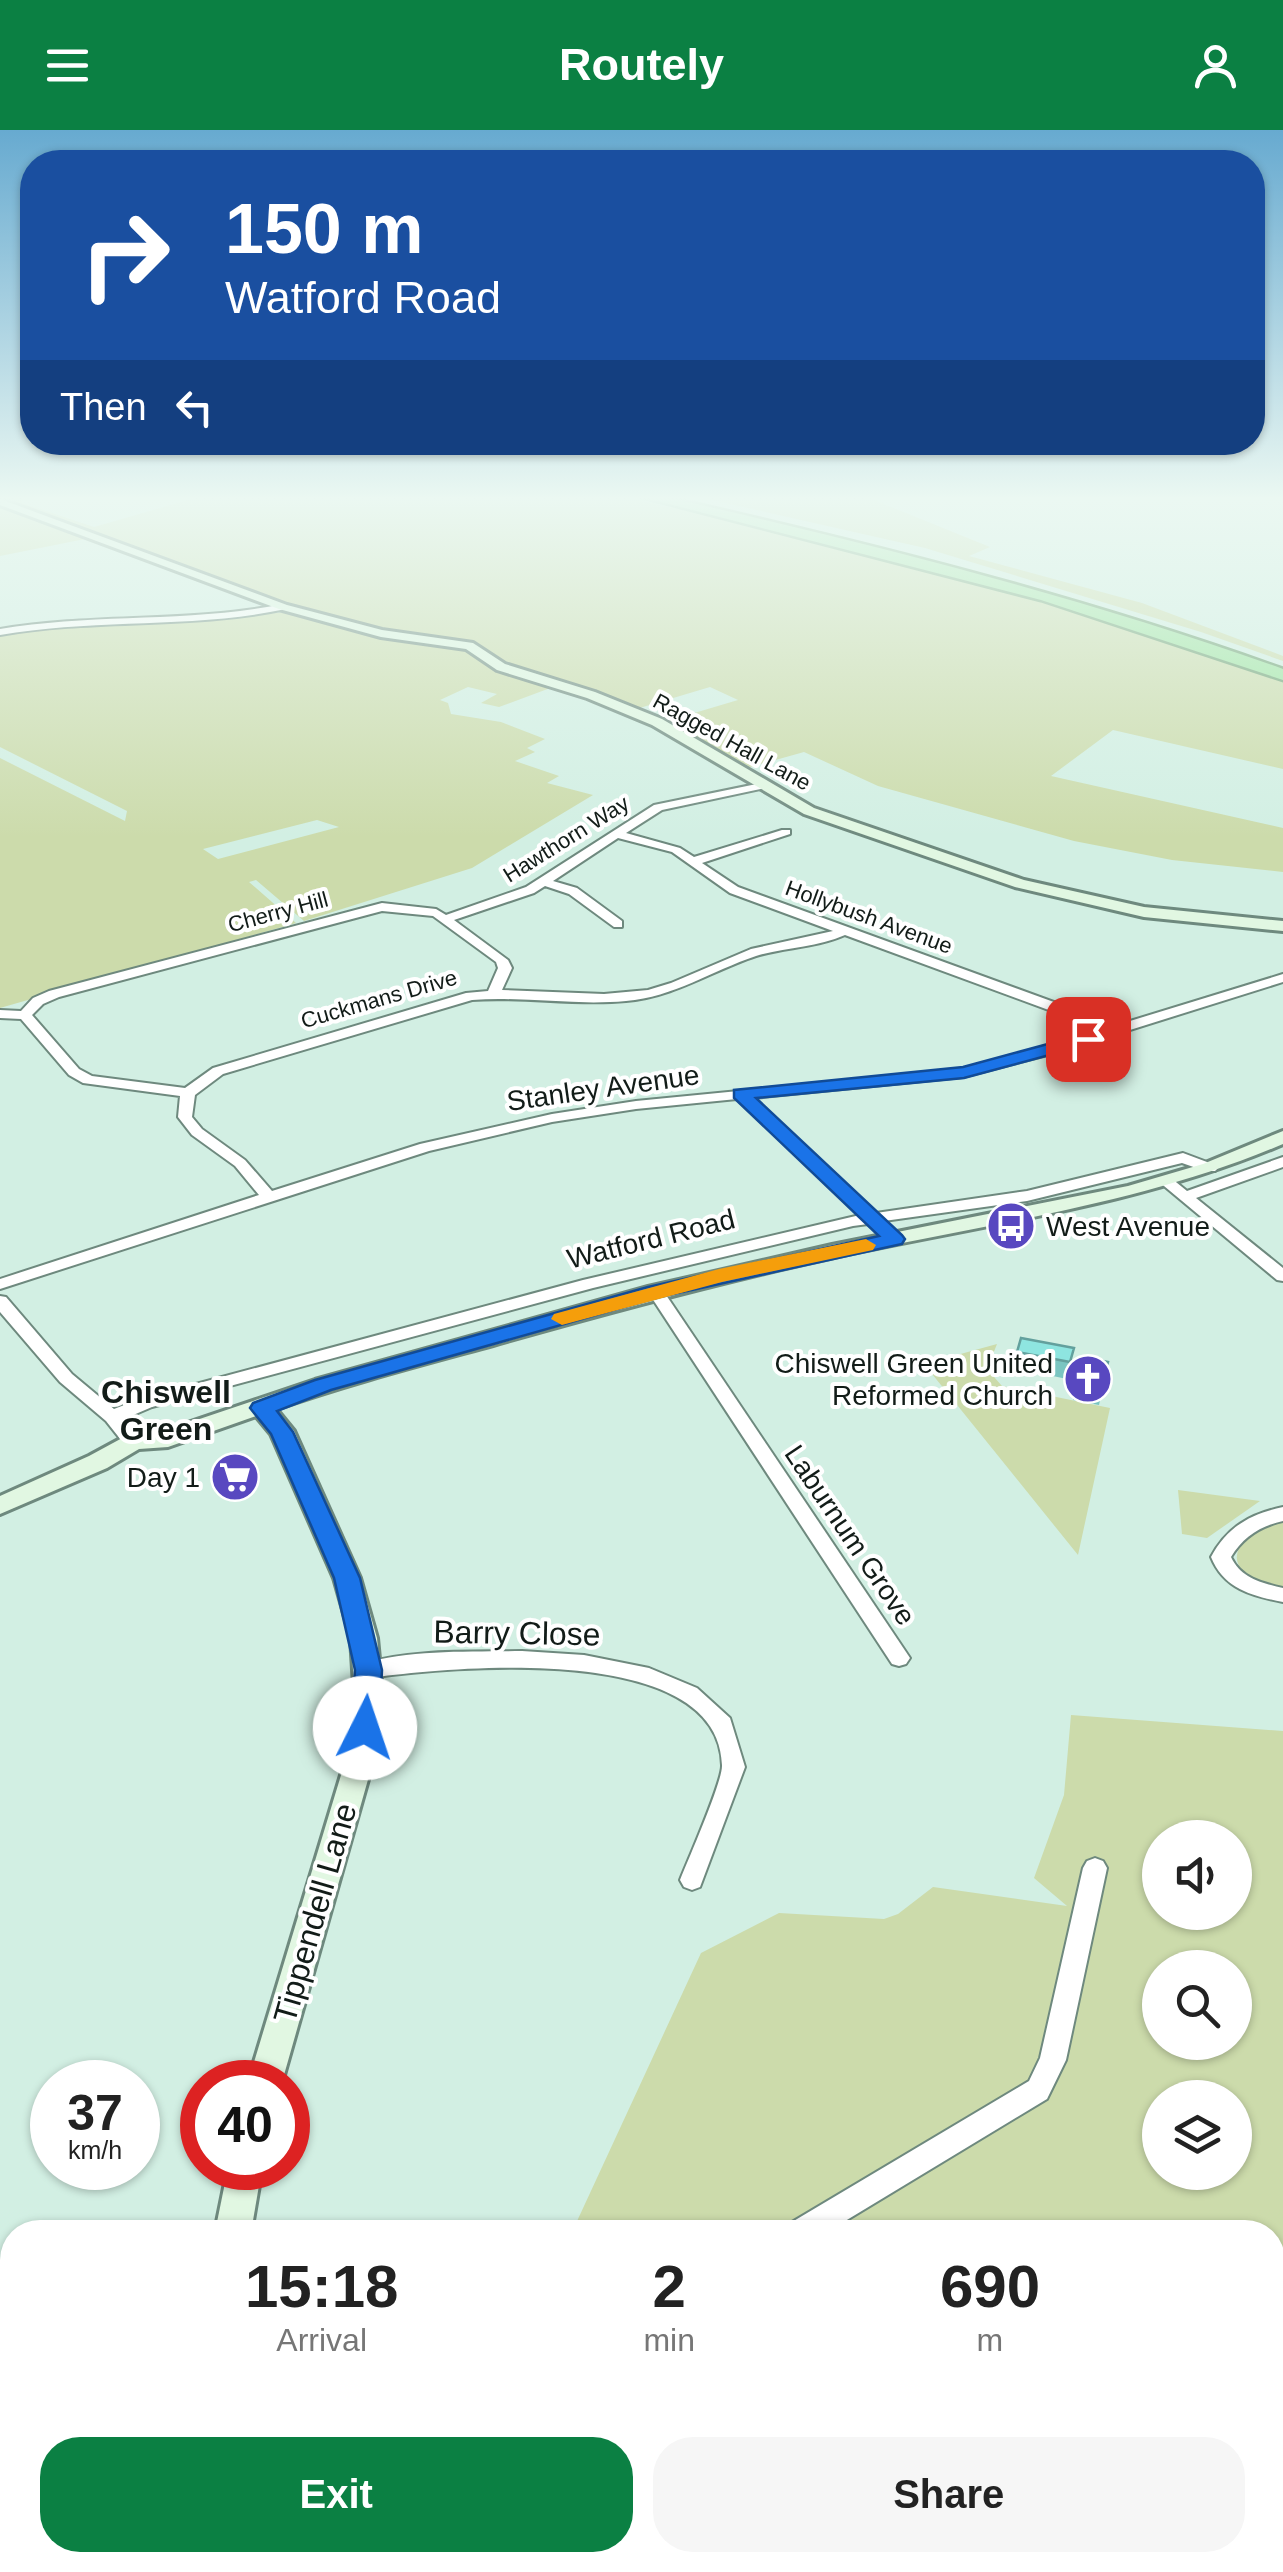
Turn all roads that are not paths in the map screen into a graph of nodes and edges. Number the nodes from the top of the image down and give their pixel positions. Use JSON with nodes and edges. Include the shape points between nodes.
{"nodes":[{"id":1,"x":262,"y":610,"type":"edge"},
{"id":2,"x":294,"y":610,"type":"edge"},
{"id":3,"x":1094,"y":610,"type":"edge"},
{"id":4,"x":1112,"y":610,"type":"edge"},
{"id":5,"x":0,"y":632,"type":"edge"},
{"id":6,"x":1283,"y":671,"type":"edge"},
{"id":7,"x":766,"y":785,"type":"junction"},
{"id":8,"x":786,"y":832,"type":"dead end"},
{"id":9,"x":614,"y":833,"type":"junction"},
{"id":10,"x":695,"y":861,"type":"junction"},
{"id":11,"x":545,"y":882,"type":"junction"},
{"id":12,"x":446,"y":919,"type":"junction"},
{"id":13,"x":618,"y":924,"type":"dead end"},
{"id":14,"x":1283,"y":926,"type":"edge"},
{"id":15,"x":845,"y":930,"type":"junction"},
{"id":16,"x":1283,"y":978,"type":"edge"},
{"id":17,"x":494,"y":993,"type":"junction"},
{"id":18,"x":0,"y":1014,"type":"edge"},
{"id":19,"x":24,"y":1015,"type":"junction"},
{"id":20,"x":1117,"y":1030,"type":"junction"},
{"id":21,"x":188,"y":1092,"type":"junction"},
{"id":22,"x":740,"y":1094,"type":"junction"},
{"id":23,"x":1283,"y":1137,"type":"edge"},
{"id":24,"x":1283,"y":1162,"type":"edge"},
{"id":25,"x":1210,"y":1168,"type":"junction"},
{"id":26,"x":1166,"y":1181,"type":"junction"},
{"id":27,"x":1184,"y":1197,"type":"junction"},
{"id":28,"x":270,"y":1198,"type":"junction"},
{"id":29,"x":876,"y":1219,"type":"junction"},
{"id":30,"x":894,"y":1239,"type":"junction"},
{"id":31,"x":1283,"y":1276,"type":"edge"},
{"id":32,"x":0,"y":1284,"type":"edge"},
{"id":33,"x":656,"y":1292,"type":"junction"},
{"id":34,"x":0,"y":1300,"type":"edge"},
{"id":35,"x":262,"y":1408,"type":"junction"},
{"id":36,"x":112,"y":1417,"type":"junction"},
{"id":37,"x":132,"y":1442,"type":"junction"},
{"id":38,"x":0,"y":1506,"type":"edge"},
{"id":39,"x":1283,"y":1514,"type":"edge"},
{"id":40,"x":1283,"y":1595,"type":"edge"},
{"id":41,"x":899,"y":1658,"type":"dead end"},
{"id":42,"x":368,"y":1670,"type":"junction"},
{"id":43,"x":1095,"y":1868,"type":"dead end"},
{"id":44,"x":692,"y":1880,"type":"dead end"},
{"id":45,"x":271,"y":2060,"type":"edge"},
{"id":46,"x":241,"y":2190,"type":"edge"},
{"id":47,"x":235,"y":2220,"type":"edge"},
{"id":48,"x":822,"y":2220,"type":"edge"}],
"edges":[{"from":1,"to":5,"type":"street"},
{"from":2,"to":7,"type":"street","name":"Ragged Hall Lane","via":[[380,633],[469,646],[501,666],[656,722]]},
{"from":3,"to":6,"type":"highway"},
{"from":4,"to":6,"type":"highway"},
{"from":7,"to":9,"type":"street","name":"Hawthorn Way","via":[[670,803]]},
{"from":7,"to":14,"type":"street","name":"Ragged Hall Lane","via":[[848,827],[1053,894],[1144,912]]},
{"from":8,"to":10,"type":"street"},
{"from":9,"to":10,"type":"street","name":"Hollybush Avenue"},
{"from":9,"to":11,"type":"street","name":"Hawthorn Way"},
{"from":10,"to":15,"type":"street","name":"Hollybush Avenue","via":[[734,890]]},
{"from":11,"to":12,"type":"street","name":"Hawthorn Way"},
{"from":11,"to":13,"type":"street","via":[[573,891]]},
{"from":12,"to":17,"type":"street","name":"Cherry Hill","via":[[505,964]]},
{"from":12,"to":19,"type":"street","name":"Cherry Hill","via":[[418,908],[363,910],[54,994]]},
{"from":15,"to":17,"type":"street","name":"Cuckmans Drive","via":[[743,956],[650,994]]},
{"from":15,"to":20,"type":"street","name":"Hollybush Avenue"},
{"from":16,"to":20,"type":"street","name":"Stanley Avenue"},
{"from":17,"to":21,"type":"street","name":"Cuckmans Drive","via":[[231,1066]]},
{"from":18,"to":19,"type":"street"},
{"from":19,"to":21,"type":"street","via":[[88,1080]]},
{"from":20,"to":22,"type":"street","name":"Stanley Avenue","via":[[964,1073]]},
{"from":21,"to":28,"type":"street","via":[[183,1108],[190,1125],[240,1163]]},
{"from":22,"to":28,"type":"street","name":"Stanley Avenue","via":[[484,1132]]},
{"from":22,"to":29,"type":"street"},
{"from":23,"to":25,"type":"street","name":"Watford Road"},
{"from":24,"to":27,"type":"street"},
{"from":25,"to":26,"type":"street","name":"Watford Road"},
{"from":25,"to":29,"type":"street","name":"Watford Road","via":[[1183,1158],[1027,1196]]},
{"from":26,"to":27,"type":"street"},
{"from":26,"to":30,"type":"street","name":"Watford Road"},
{"from":27,"to":31,"type":"street"},
{"from":28,"to":32,"type":"street","name":"Stanley Avenue"},
{"from":29,"to":30,"type":"street"},
{"from":29,"to":36,"type":"street","name":"Watford Road","via":[[588,1284]]},
{"from":30,"to":33,"type":"street","name":"Watford Road"},
{"from":33,"to":35,"type":"street","name":"Watford Road"},
{"from":33,"to":41,"type":"street","name":"Laburnum Grove"},
{"from":34,"to":36,"type":"street","via":[[66,1378]]},
{"from":35,"to":37,"type":"street","name":"Watford Road","via":[[160,1442]]},
{"from":35,"to":42,"type":"street","name":"Tippendell Lane","via":[[282,1432],[347,1578]]},
{"from":36,"to":37,"type":"street"},
{"from":37,"to":38,"type":"street","name":"Watford Road"},
{"from":39,"to":40,"type":"street","via":[[1232,1537],[1222,1557],[1241,1582]]},
{"from":42,"to":44,"type":"street","name":"Barry Close","via":[[583,1662],[648,1673],[696,1698],[735,1751]]},
{"from":42,"to":45,"type":"street","name":"Tippendell Lane","via":[[359,1762]]},
{"from":43,"to":48,"type":"street","via":[[1057,2042],[1038,2090]]},
{"from":46,"to":47,"type":"street"}]}
